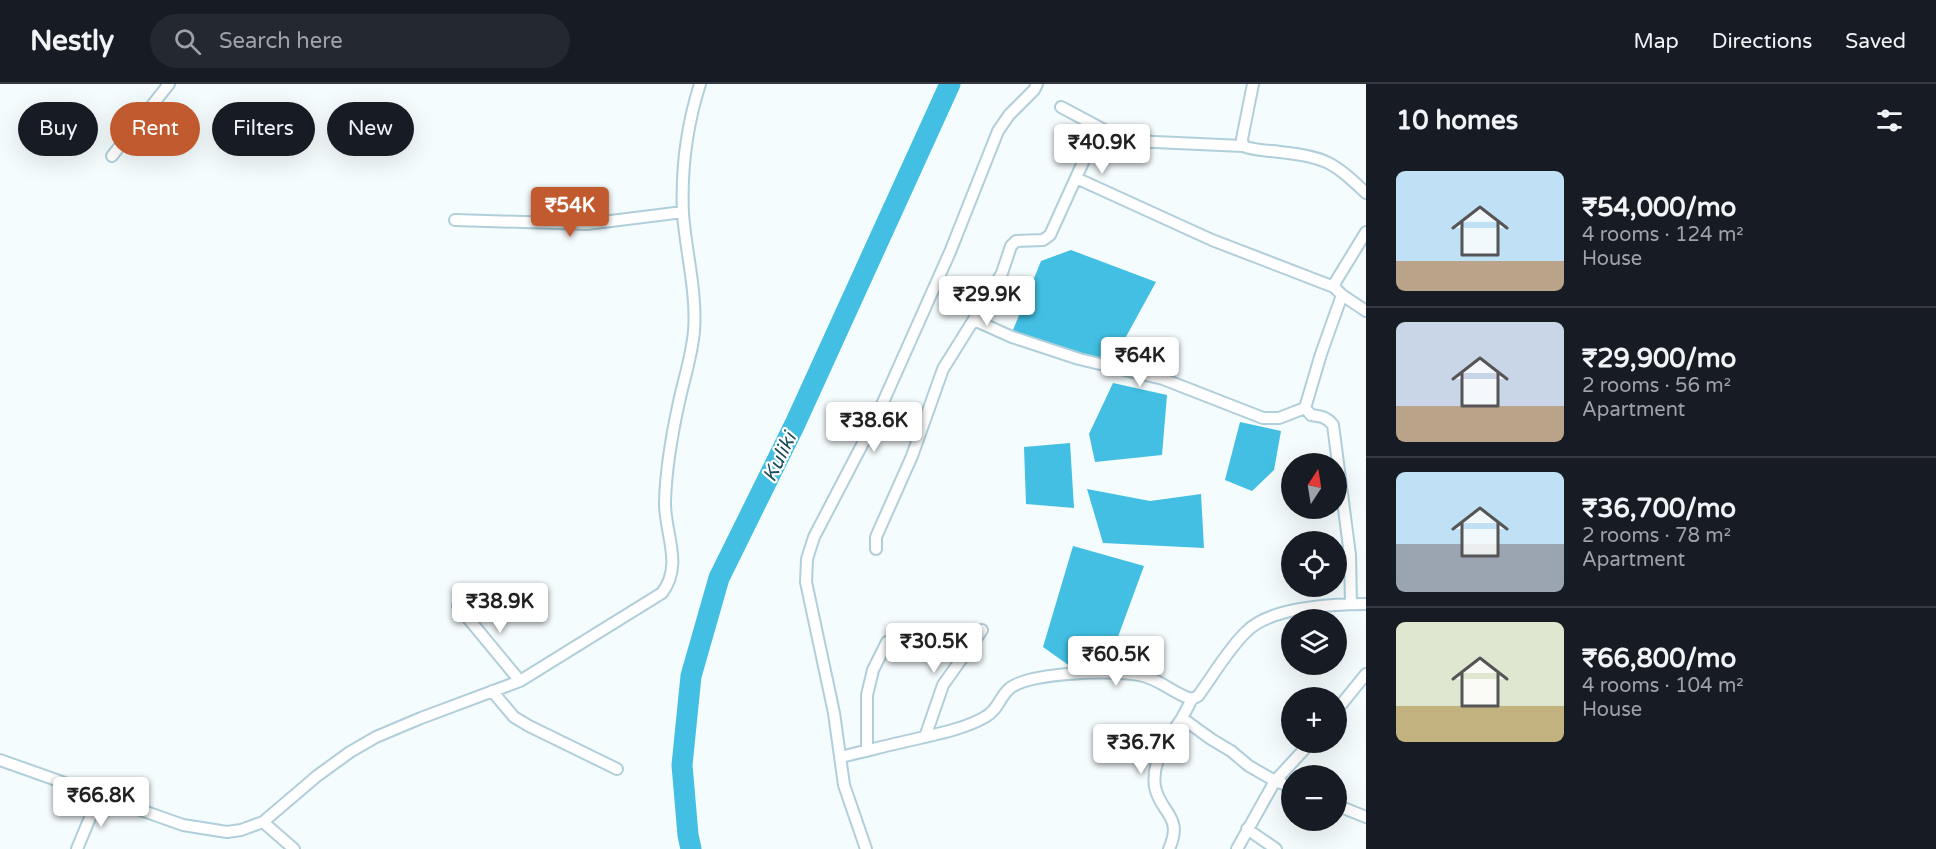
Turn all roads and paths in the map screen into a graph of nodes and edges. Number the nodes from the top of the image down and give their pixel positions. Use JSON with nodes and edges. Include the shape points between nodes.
{"nodes":[{"id":1,"x":169,"y":84,"type":"edge"},
{"id":2,"x":700,"y":84,"type":"edge"},
{"id":3,"x":1037,"y":84,"type":"edge"},
{"id":4,"x":1253,"y":84,"type":"edge"},
{"id":5,"x":155,"y":102,"type":"edge"},
{"id":6,"x":1060,"y":107,"type":"dead end"},
{"id":7,"x":1099,"y":127,"type":"junction"},
{"id":8,"x":1243,"y":146,"type":"junction"},
{"id":9,"x":1076,"y":178,"type":"junction"},
{"id":10,"x":1366,"y":193,"type":"edge"},
{"id":11,"x":683,"y":212,"type":"junction"},
{"id":12,"x":455,"y":220,"type":"dead end"},
{"id":13,"x":1366,"y":232,"type":"edge"},
{"id":14,"x":1338,"y":291,"type":"junction"},
{"id":15,"x":1366,"y":311,"type":"edge"},
{"id":16,"x":974,"y":320,"type":"junction"},
{"id":17,"x":1305,"y":408,"type":"junction"},
{"id":18,"x":876,"y":549,"type":"dead end"},
{"id":19,"x":1351,"y":604,"type":"junction"},
{"id":20,"x":1366,"y":604,"type":"edge"},
{"id":21,"x":458,"y":606,"type":"dead end"},
{"id":22,"x":982,"y":630,"type":"dead end"},
{"id":23,"x":887,"y":642,"type":"dead end"},
{"id":24,"x":1366,"y":674,"type":"edge"},
{"id":25,"x":520,"y":681,"type":"junction"},
{"id":26,"x":492,"y":691,"type":"junction"},
{"id":27,"x":1347,"y":697,"type":"edge"},
{"id":28,"x":1192,"y":699,"type":"junction"},
{"id":29,"x":1182,"y":718,"type":"junction"},
{"id":30,"x":925,"y":737,"type":"junction"},
{"id":31,"x":867,"y":751,"type":"junction"},
{"id":32,"x":1301,"y":753,"type":"edge"},
{"id":33,"x":840,"y":757,"type":"junction"},
{"id":34,"x":0,"y":760,"type":"edge"},
{"id":35,"x":617,"y":769,"type":"dead end"},
{"id":36,"x":1275,"y":781,"type":"junction"},
{"id":37,"x":1281,"y":783,"type":"edge"},
{"id":38,"x":99,"y":796,"type":"junction"},
{"id":39,"x":1347,"y":809,"type":"edge"},
{"id":40,"x":1366,"y":817,"type":"edge"},
{"id":41,"x":263,"y":822,"type":"junction"},
{"id":42,"x":1247,"y":829,"type":"junction"},
{"id":43,"x":77,"y":849,"type":"edge"},
{"id":44,"x":294,"y":849,"type":"edge"},
{"id":45,"x":866,"y":849,"type":"edge"},
{"id":46,"x":1169,"y":849,"type":"edge"},
{"id":47,"x":1237,"y":849,"type":"edge"},
{"id":48,"x":1276,"y":849,"type":"edge"}],
"edges":[{"from":1,"to":5,"type":"street"},
{"from":2,"to":11,"type":"street","via":[[688,124]]},
{"from":3,"to":33,"type":"street","via":[[998,131],[881,408],[814,537],[807,559],[806,582]]},
{"from":4,"to":8,"type":"street"},
{"from":6,"to":7,"type":"street"},
{"from":7,"to":8,"type":"street","via":[[1133,141]]},
{"from":7,"to":9,"type":"street"},
{"from":8,"to":10,"type":"street","via":[[1325,160]]},
{"from":9,"to":14,"type":"street","via":[[1212,240]]},
{"from":9,"to":16,"type":"street","via":[[1050,235],[1043,240],[1016,241],[1011,246],[1002,273]]},
{"from":11,"to":12,"type":"street","via":[[587,224]]},
{"from":11,"to":25,"type":"street","via":[[695,315],[667,479],[665,509],[673,570],[669,584],[662,593]]},
{"from":13,"to":14,"type":"street"},
{"from":14,"to":15,"type":"street"},
{"from":14,"to":17,"type":"street"},
{"from":16,"to":17,"type":"street","via":[[1079,359],[1163,379],[1263,418],[1279,418]]},
{"from":16,"to":18,"type":"street","via":[[943,369],[912,456],[876,537]]},
{"from":17,"to":19,"type":"street","via":[[1333,425],[1350,555]]},
{"from":19,"to":20,"type":"street"},
{"from":19,"to":28,"type":"street","via":[[1262,619],[1245,633]]},
{"from":21,"to":25,"type":"street"},
{"from":22,"to":30,"type":"street","via":[[943,685]]},
{"from":23,"to":31,"type":"street","via":[[873,670],[867,695]]},
{"from":24,"to":27,"type":"street"},
{"from":25,"to":26,"type":"street"},
{"from":26,"to":35,"type":"street","via":[[514,717]]},
{"from":26,"to":41,"type":"street","via":[[376,737],[317,776]]},
{"from":28,"to":29,"type":"street"},
{"from":28,"to":30,"type":"street","via":[[1141,675],[1104,672],[1042,677],[1009,689],[986,717]]},
{"from":29,"to":36,"type":"street"},
{"from":29,"to":46,"type":"street","via":[[1162,750],[1155,778],[1156,789],[1174,824]]},
{"from":30,"to":31,"type":"street"},
{"from":31,"to":33,"type":"street"},
{"from":32,"to":36,"type":"street"},
{"from":33,"to":45,"type":"street","via":[[844,785]]},
{"from":34,"to":38,"type":"street"},
{"from":36,"to":37,"type":"street"},
{"from":36,"to":42,"type":"street"},
{"from":38,"to":41,"type":"street","via":[[209,831],[241,830]]},
{"from":38,"to":43,"type":"street"},
{"from":39,"to":40,"type":"street"},
{"from":41,"to":44,"type":"street"},
{"from":42,"to":47,"type":"street"},
{"from":42,"to":48,"type":"street"}]}
